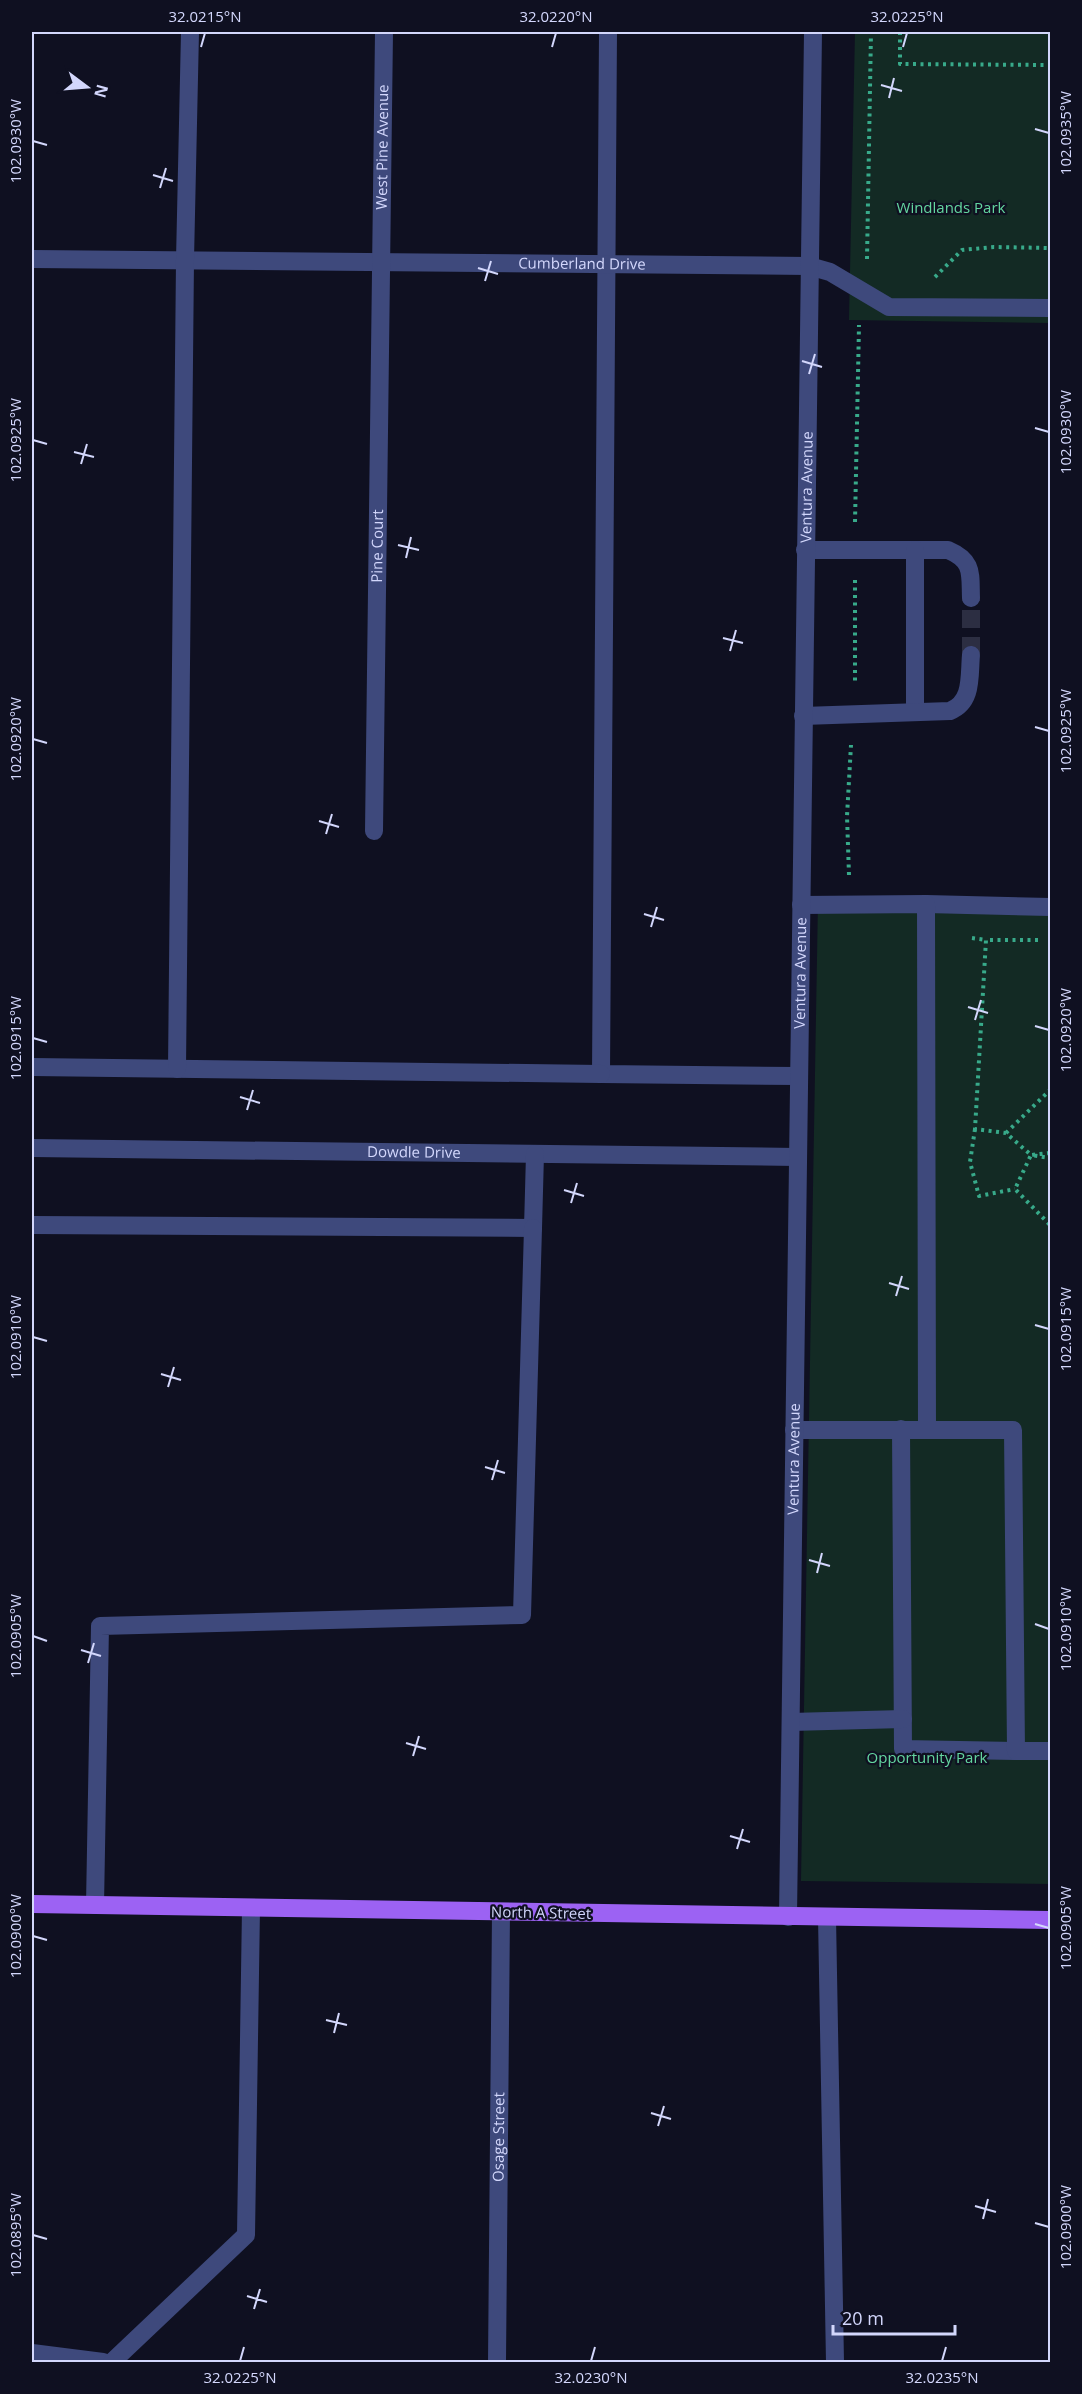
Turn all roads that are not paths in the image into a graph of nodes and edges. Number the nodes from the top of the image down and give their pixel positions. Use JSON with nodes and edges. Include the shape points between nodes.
{"nodes":[{"id":1,"x":190,"y":32,"type":"edge"},
{"id":2,"x":384,"y":32,"type":"edge"},
{"id":3,"x":608,"y":32,"type":"edge"},
{"id":4,"x":813,"y":32,"type":"edge"},
{"id":5,"x":32,"y":259,"type":"edge"},
{"id":6,"x":185,"y":260,"type":"junction"},
{"id":7,"x":381,"y":262,"type":"junction"},
{"id":8,"x":606,"y":264,"type":"junction"},
{"id":9,"x":809,"y":266,"type":"junction"},
{"id":10,"x":1050,"y":308,"type":"edge"},
{"id":11,"x":805,"y":550,"type":"junction"},
{"id":12,"x":915,"y":550,"type":"junction"},
{"id":13,"x":971,"y":598,"type":"tunnel mouth"},
{"id":14,"x":971,"y":656,"type":"tunnel mouth"},
{"id":15,"x":915,"y":712,"type":"junction"},
{"id":16,"x":803,"y":716,"type":"junction"},
{"id":17,"x":374,"y":831,"type":"dead end"},
{"id":18,"x":926,"y":904,"type":"junction"},
{"id":19,"x":801,"y":905,"type":"junction"},
{"id":20,"x":1050,"y":907,"type":"edge"},
{"id":21,"x":32,"y":1067,"type":"edge"},
{"id":22,"x":177,"y":1069,"type":"junction"},
{"id":23,"x":601,"y":1074,"type":"junction"},
{"id":24,"x":798,"y":1076,"type":"junction"},
{"id":25,"x":32,"y":1148,"type":"edge"},
{"id":26,"x":535,"y":1154,"type":"junction"},
{"id":27,"x":797,"y":1157,"type":"junction"},
{"id":28,"x":32,"y":1225,"type":"edge"},
{"id":29,"x":533,"y":1228,"type":"junction"},
{"id":30,"x":794,"y":1430,"type":"junction"},
{"id":31,"x":901,"y":1430,"type":"junction"},
{"id":32,"x":927,"y":1430,"type":"junction"},
{"id":33,"x":903,"y":1719,"type":"junction"},
{"id":34,"x":791,"y":1722,"type":"junction"},
{"id":35,"x":1016,"y":1751,"type":"junction"},
{"id":36,"x":1050,"y":1751,"type":"edge"},
{"id":37,"x":32,"y":1904,"type":"edge"},
{"id":38,"x":95,"y":1905,"type":"junction"},
{"id":39,"x":251,"y":1908,"type":"junction"},
{"id":40,"x":501,"y":1912,"type":"junction"},
{"id":41,"x":788,"y":1917,"type":"junction"},
{"id":42,"x":827,"y":1917,"type":"junction"},
{"id":43,"x":1050,"y":1920,"type":"edge"},
{"id":44,"x":32,"y":2353,"type":"edge"},
{"id":45,"x":103,"y":2362,"type":"edge"},
{"id":46,"x":112,"y":2362,"type":"edge"},
{"id":47,"x":497,"y":2362,"type":"edge"},
{"id":48,"x":835,"y":2362,"type":"edge"}],
"edges":[{"from":1,"to":6,"type":"street"},
{"from":2,"to":7,"type":"street","name":"West Pine Avenue"},
{"from":3,"to":8,"type":"street"},
{"from":4,"to":9,"type":"street","name":"Ventura Avenue"},
{"from":5,"to":6,"type":"street","name":"Cumberland Drive"},
{"from":6,"to":7,"type":"street","name":"Cumberland Drive"},
{"from":6,"to":22,"type":"street"},
{"from":7,"to":8,"type":"street","name":"Cumberland Drive"},
{"from":7,"to":17,"type":"street","name":"Pine Court"},
{"from":8,"to":9,"type":"street","name":"Cumberland Drive"},
{"from":8,"to":23,"type":"street"},
{"from":9,"to":10,"type":"street","name":"Cumberland Drive","via":[[862,282],[889,307]]},
{"from":9,"to":11,"type":"street","name":"Ventura Avenue"},
{"from":11,"to":12,"type":"street"},
{"from":11,"to":16,"type":"street","name":"Ventura Avenue"},
{"from":12,"to":13,"type":"street","via":[[948,550],[966,560],[970,567]]},
{"from":12,"to":15,"type":"street"},
{"from":14,"to":15,"type":"street","via":[[967,695],[957,708]]},
{"from":15,"to":16,"type":"street"},
{"from":16,"to":19,"type":"street","name":"Ventura Avenue"},
{"from":18,"to":19,"type":"street"},
{"from":18,"to":20,"type":"street"},
{"from":18,"to":32,"type":"street"},
{"from":19,"to":24,"type":"street","name":"Ventura Avenue"},
{"from":21,"to":22,"type":"street"},
{"from":22,"to":23,"type":"street"},
{"from":23,"to":24,"type":"street"},
{"from":24,"to":27,"type":"street","name":"Ventura Avenue"},
{"from":25,"to":26,"type":"street","name":"Dowdle Drive"},
{"from":26,"to":27,"type":"street","name":"Dowdle Drive"},
{"from":26,"to":29,"type":"street"},
{"from":27,"to":30,"type":"street","name":"Ventura Avenue"},
{"from":28,"to":29,"type":"street"},
{"from":29,"to":38,"type":"street","via":[[522,1615],[100,1626]]},
{"from":30,"to":31,"type":"street"},
{"from":30,"to":34,"type":"street","name":"Ventura Avenue"},
{"from":31,"to":32,"type":"street"},
{"from":31,"to":33,"type":"street"},
{"from":32,"to":35,"type":"street","via":[[1013,1430]]},
{"from":33,"to":34,"type":"street"},
{"from":33,"to":35,"type":"street","via":[[903,1749]]},
{"from":34,"to":41,"type":"street","name":"Ventura Avenue"},
{"from":35,"to":36,"type":"street"},
{"from":37,"to":38,"type":"main road","name":"North A Street"},
{"from":38,"to":39,"type":"main road","name":"North A Street"},
{"from":39,"to":40,"type":"main road","name":"North A Street"},
{"from":39,"to":46,"type":"street","via":[[246,2235]]},
{"from":40,"to":41,"type":"main road","name":"North A Street"},
{"from":40,"to":47,"type":"street","name":"Osage Street"},
{"from":41,"to":42,"type":"main road","name":"North A Street"},
{"from":42,"to":43,"type":"main road","name":"North A Street"},
{"from":42,"to":48,"type":"street"},
{"from":44,"to":45,"type":"street"}]}
